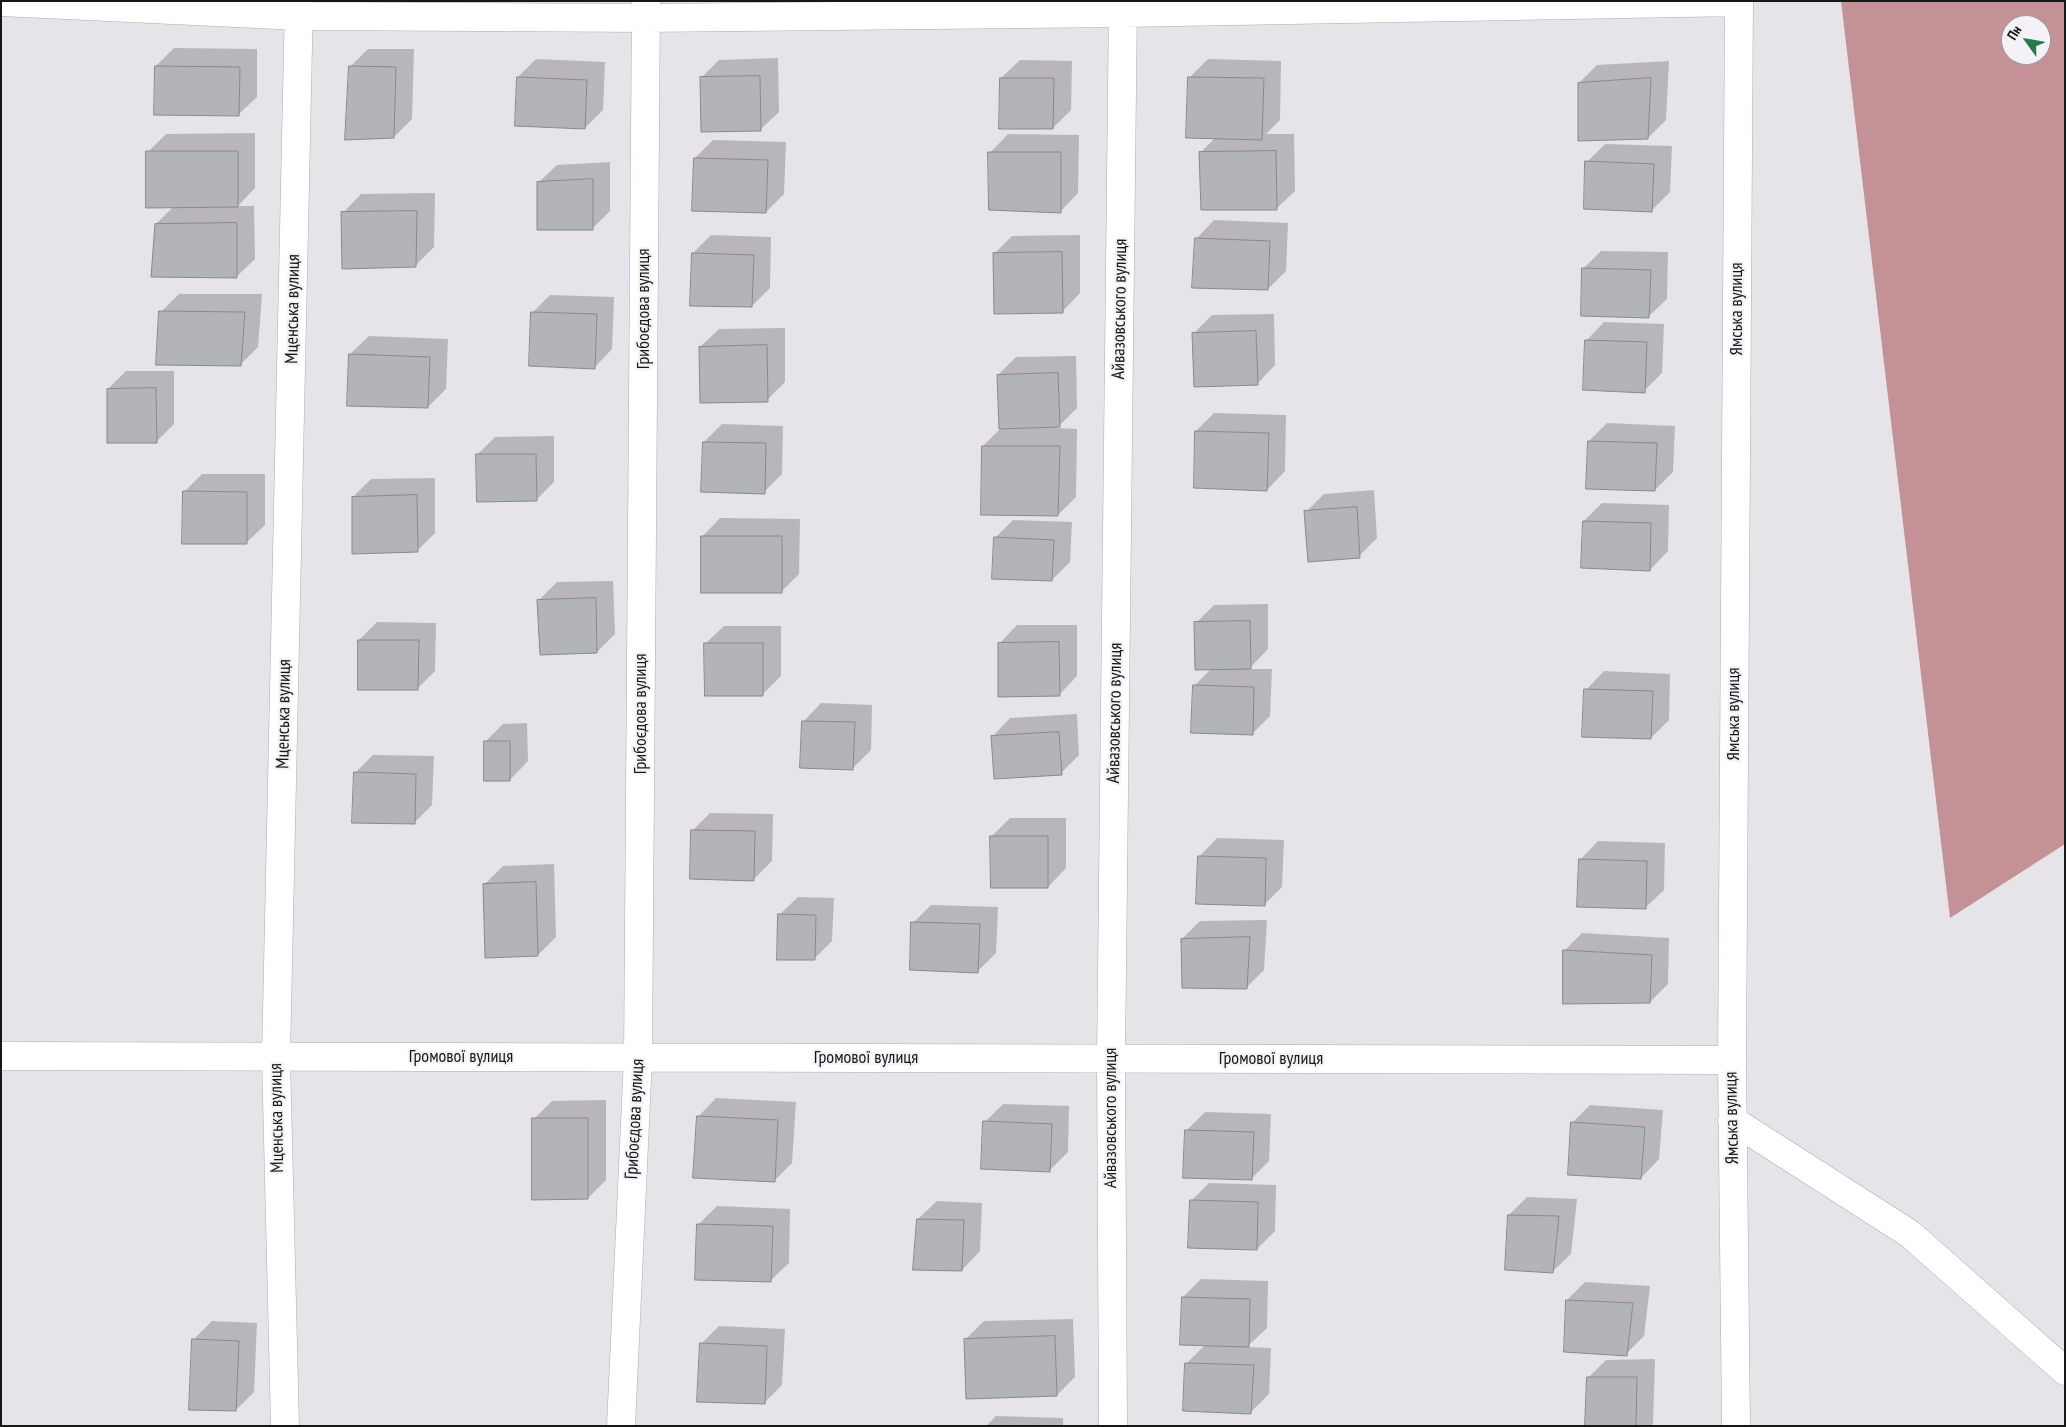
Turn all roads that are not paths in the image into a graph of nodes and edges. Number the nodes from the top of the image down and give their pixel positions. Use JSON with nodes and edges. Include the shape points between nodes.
{"nodes":[{"id":1,"x":1,"y":2,"type":"edge"},
{"id":2,"x":1739,"y":2,"type":"edge"},
{"id":3,"x":1123,"y":7,"type":"edge"},
{"id":4,"x":300,"y":9,"type":"edge"},
{"id":5,"x":646,"y":10,"type":"edge"},
{"id":6,"x":1,"y":1056,"type":"edge"},
{"id":7,"x":276,"y":1057,"type":"junction"},
{"id":8,"x":638,"y":1058,"type":"junction"},
{"id":9,"x":1111,"y":1058,"type":"junction"},
{"id":10,"x":1732,"y":1060,"type":"junction"},
{"id":11,"x":1732,"y":1120,"type":"junction"},
{"id":12,"x":2065,"y":1370,"type":"edge"},
{"id":13,"x":285,"y":1426,"type":"edge"},
{"id":14,"x":620,"y":1426,"type":"edge"},
{"id":15,"x":1113,"y":1426,"type":"edge"},
{"id":16,"x":1736,"y":1426,"type":"edge"}],
"edges":[{"from":1,"to":4,"type":"street"},
{"from":2,"to":3,"type":"street"},
{"from":2,"to":10,"type":"street","name":"Ямська вулиця"},
{"from":3,"to":5,"type":"street"},
{"from":3,"to":9,"type":"street","name":"Айвазовського вулиця"},
{"from":4,"to":5,"type":"street"},
{"from":4,"to":7,"type":"street","name":"Мценська вулиця"},
{"from":5,"to":8,"type":"street","name":"Грибоєдова вулиця"},
{"from":6,"to":7,"type":"street","name":"Громової вулиця"},
{"from":7,"to":8,"type":"street","name":"Громової вулиця"},
{"from":7,"to":13,"type":"street","name":"Мценська вулиця"},
{"from":8,"to":9,"type":"street","name":"Громової вулиця"},
{"from":8,"to":14,"type":"street","name":"Грибоєдова вулиця"},
{"from":9,"to":10,"type":"street","name":"Громової вулиця"},
{"from":9,"to":15,"type":"street","name":"Айвазовського вулиця"},
{"from":10,"to":11,"type":"street","name":"Ямська вулиця"},
{"from":11,"to":12,"type":"street","via":[[1910,1234]]},
{"from":11,"to":16,"type":"street","name":"Ямська вулиця"}]}
